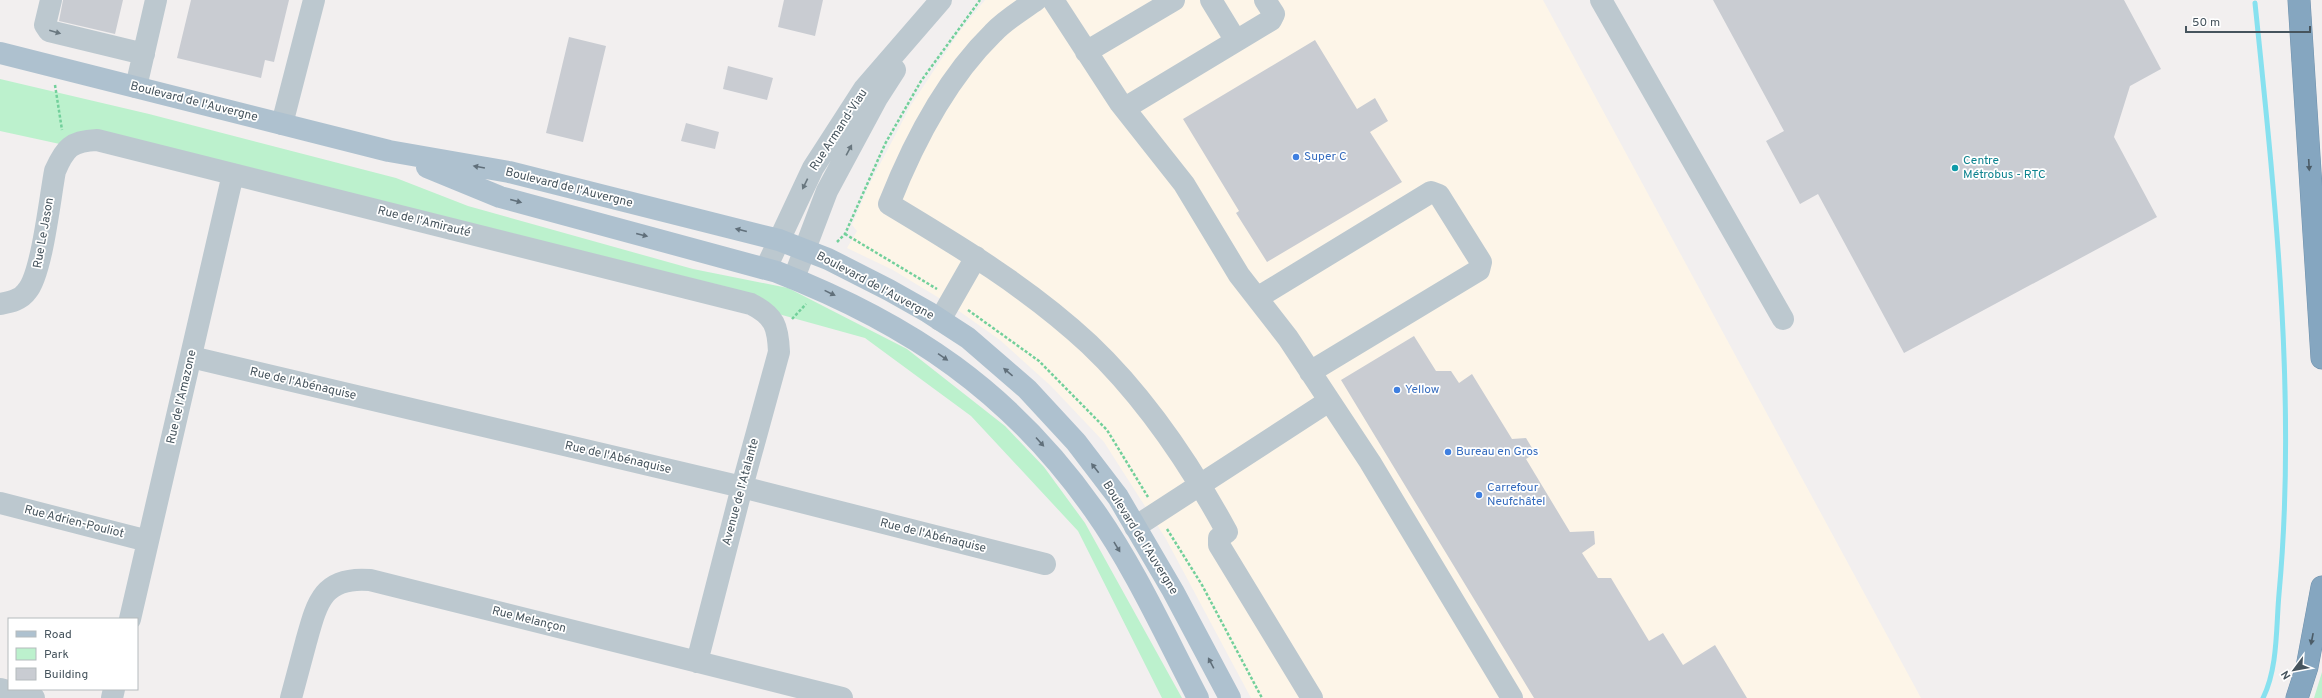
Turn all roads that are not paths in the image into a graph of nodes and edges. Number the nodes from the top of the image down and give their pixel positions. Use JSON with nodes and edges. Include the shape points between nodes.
{"nodes":[{"id":1,"x":51,"y":0,"type":"edge"},
{"id":2,"x":156,"y":0,"type":"edge"},
{"id":3,"x":314,"y":0,"type":"edge"},
{"id":4,"x":1036,"y":0,"type":"edge"},
{"id":5,"x":1053,"y":0,"type":"edge"},
{"id":6,"x":1174,"y":0,"type":"edge"},
{"id":7,"x":1211,"y":0,"type":"edge"},
{"id":8,"x":1266,"y":0,"type":"edge"},
{"id":9,"x":1601,"y":0,"type":"edge"},
{"id":10,"x":2301,"y":0,"type":"edge"},
{"id":11,"x":938,"y":3,"type":"edge"},
{"id":12,"x":1236,"y":41,"type":"junction"},
{"id":13,"x":1086,"y":52,"type":"junction"},
{"id":14,"x":0,"y":54,"type":"edge"},
{"id":15,"x":144,"y":54,"type":"junction"},
{"id":16,"x":136,"y":87,"type":"junction"},
{"id":17,"x":1124,"y":108,"type":"junction"},
{"id":18,"x":282,"y":124,"type":"junction"},
{"id":19,"x":2322,"y":146,"type":"edge"},
{"id":20,"x":67,"y":149,"type":"joint"},
{"id":21,"x":389,"y":151,"type":"junction"},
{"id":22,"x":233,"y":174,"type":"junction"},
{"id":23,"x":779,"y":240,"type":"junction"},
{"id":24,"x":804,"y":249,"type":"junction"},
{"id":25,"x":976,"y":256,"type":"junction"},
{"id":26,"x":766,"y":268,"type":"junction"},
{"id":27,"x":794,"y":278,"type":"junction"},
{"id":28,"x":1258,"y":298,"type":"junction"},
{"id":29,"x":0,"y":304,"type":"edge"},
{"id":30,"x":1783,"y":319,"type":"dead end"},
{"id":31,"x":940,"y":320,"type":"junction"},
{"id":32,"x":775,"y":325,"type":"joint"},
{"id":33,"x":191,"y":357,"type":"junction"},
{"id":34,"x":2322,"y":358,"type":"edge"},
{"id":35,"x":1310,"y":372,"type":"junction"},
{"id":36,"x":1329,"y":400,"type":"junction"},
{"id":37,"x":1201,"y":484,"type":"junction"},
{"id":38,"x":742,"y":487,"type":"junction"},
{"id":39,"x":0,"y":503,"type":"edge"},
{"id":40,"x":1135,"y":527,"type":"junction"},
{"id":41,"x":148,"y":541,"type":"junction"},
{"id":42,"x":1045,"y":564,"type":"dead end"},
{"id":43,"x":2322,"y":587,"type":"edge"},
{"id":44,"x":130,"y":618,"type":"edge"},
{"id":45,"x":698,"y":662,"type":"junction"},
{"id":46,"x":0,"y":689,"type":"edge"},
{"id":47,"x":34,"y":698,"type":"edge"},
{"id":48,"x":291,"y":698,"type":"edge"},
{"id":49,"x":842,"y":698,"type":"edge"},
{"id":50,"x":1198,"y":698,"type":"edge"},
{"id":51,"x":1230,"y":698,"type":"edge"},
{"id":52,"x":1312,"y":698,"type":"edge"},
{"id":53,"x":1512,"y":698,"type":"edge"},
{"id":54,"x":2297,"y":698,"type":"edge"}],
"edges":[{"from":1,"to":15,"type":"street","one_way":true,"via":[[45,25],[49,31]]},
{"from":2,"to":15,"type":"street"},
{"from":3,"to":18,"type":"street"},
{"from":4,"to":25,"type":"street","via":[[993,33],[959,73],[932,114],[905,163],[889,204]]},
{"from":5,"to":13,"type":"street"},
{"from":6,"to":13,"type":"street"},
{"from":7,"to":12,"type":"street"},
{"from":8,"to":12,"type":"street","via":[[1274,14],[1271,20]]},
{"from":9,"to":30,"type":"street"},
{"from":10,"to":19,"type":"highway"},
{"from":10,"to":34,"type":"highway","one_way":true},
{"from":11,"to":23,"type":"street","name":"Rue Armand-Viau","one_way":true,"via":[[864,89],[813,168]]},
{"from":24,"to":11,"type":"street","name":"Rue Armand-Viau","one_way":true,"via":[[827,191],[877,98]]},
{"from":12,"to":17,"type":"street"},
{"from":13,"to":17,"type":"street"},
{"from":14,"to":16,"type":"main road","name":"Boulevard de l'Auvergne"},
{"from":15,"to":16,"type":"street"},
{"from":16,"to":18,"type":"main road","name":"Boulevard de l'Auvergne"},
{"from":17,"to":28,"type":"street","via":[[1184,184],[1239,275]]},
{"from":18,"to":21,"type":"main road","name":"Boulevard de l'Auvergne"},
{"from":20,"to":22,"type":"street","name":"Rue de l'Amirauté","via":[[83,141],[97,140]]},
{"from":20,"to":29,"type":"street","name":"Rue Le Jason","via":[[55,171],[36,275],[27,292],[15,301]]},
{"from":23,"to":21,"type":"main road","name":"Boulevard de l'Auvergne","one_way":true,"via":[[509,172]]},
{"from":21,"to":26,"type":"main road","name":"Boulevard de l'Auvergne","one_way":true,"via":[[500,197]]},
{"from":22,"to":32,"type":"street","name":"Rue de l'Amirauté","via":[[752,304],[764,310]]},
{"from":22,"to":33,"type":"street","name":"Rue de l'Amazone"},
{"from":23,"to":24,"type":"main road","name":"Boulevard de l'Auvergne"},
{"from":23,"to":26,"type":"street","name":"Rue Armand-Viau"},
{"from":24,"to":27,"type":"street","name":"Rue Armand-Viau"},
{"from":24,"to":31,"type":"main road","name":"Boulevard de l'Auvergne","via":[[863,276]]},
{"from":25,"to":31,"type":"street"},
{"from":25,"to":37,"type":"street","via":[[1046,307],[1090,345],[1132,390]]},
{"from":26,"to":27,"type":"main road","name":"Boulevard de l'Auvergne"},
{"from":27,"to":50,"type":"main road","name":"Boulevard de l'Auvergne","one_way":true,"via":[[820,288],[920,341],[963,371],[1033,434],[1064,468],[1095,512],[1151,608]]},
{"from":28,"to":35,"type":"street"},
{"from":28,"to":35,"type":"street","via":[[1431,192],[1439,195],[1481,262],[1479,270]]},
{"from":40,"to":31,"type":"main road","name":"Boulevard de l'Auvergne","one_way":true,"via":[[1118,497],[1076,442],[1027,389],[968,338]]},
{"from":32,"to":38,"type":"street","name":"Avenue de l'Atalante","via":[[779,352]]},
{"from":33,"to":38,"type":"street","name":"Rue de l'Abénaquise"},
{"from":33,"to":41,"type":"street","name":"Rue de l'Amazone"},
{"from":35,"to":36,"type":"street"},
{"from":36,"to":37,"type":"street"},
{"from":36,"to":53,"type":"street","via":[[1370,462]]},
{"from":37,"to":40,"type":"street"},
{"from":37,"to":52,"type":"street","via":[[1227,532],[1219,538],[1219,545]]},
{"from":38,"to":42,"type":"street","name":"Rue de l'Abénaquise"},
{"from":38,"to":45,"type":"street","name":"Avenue de l'Atalante"},
{"from":39,"to":41,"type":"street","name":"Rue Adrien-Pouliot"},
{"from":51,"to":40,"type":"main road","name":"Boulevard de l'Auvergne","one_way":true,"via":[[1173,591]]},
{"from":41,"to":44,"type":"street","name":"Rue de l'Amazone"},
{"from":43,"to":54,"type":"highway","one_way":true,"via":[[2307,667]]},
{"from":45,"to":48,"type":"street","name":"Rue Melançon","via":[[370,580],[352,579],[338,584],[326,593],[315,608]]},
{"from":45,"to":49,"type":"street","name":"Rue Melançon"},
{"from":46,"to":47,"type":"street"}]}
